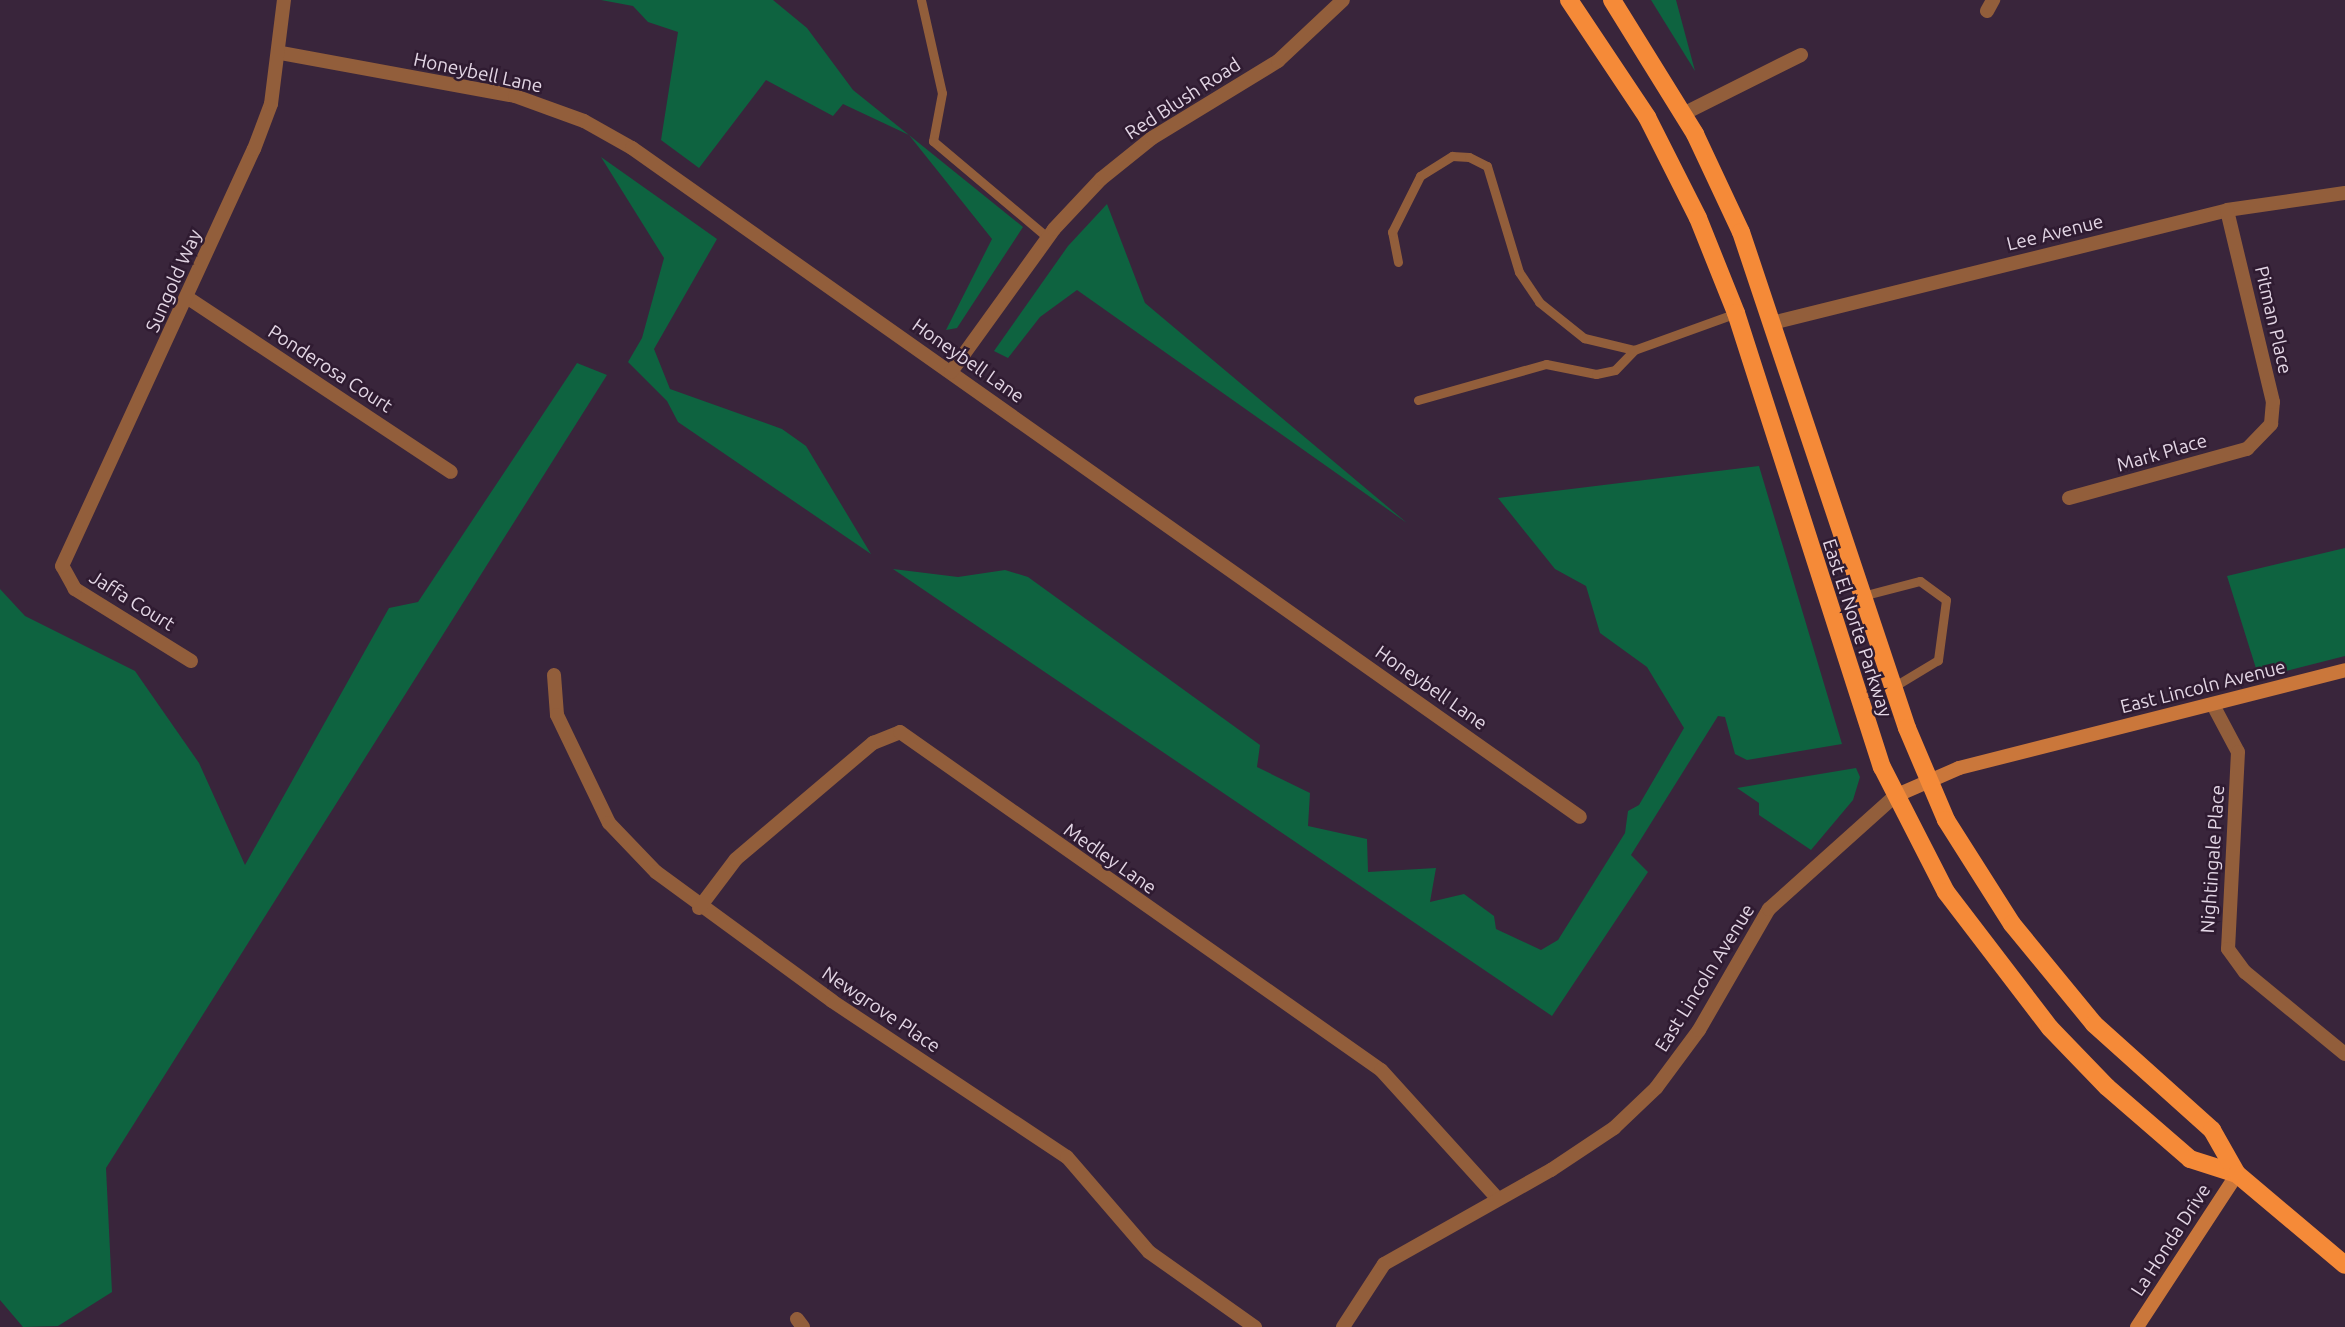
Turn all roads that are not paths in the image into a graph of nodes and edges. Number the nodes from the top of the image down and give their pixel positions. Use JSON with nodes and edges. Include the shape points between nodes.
{"nodes":[{"id":1,"x":284,"y":0,"type":"edge"},
{"id":2,"x":920,"y":0,"type":"edge"},
{"id":3,"x":1343,"y":0,"type":"edge"},
{"id":4,"x":1569,"y":0,"type":"edge"},
{"id":5,"x":1612,"y":0,"type":"edge"},
{"id":6,"x":281,"y":54,"type":"junction"},
{"id":7,"x":1801,"y":55,"type":"dead end"},
{"id":8,"x":1683,"y":114,"type":"junction"},
{"id":9,"x":2345,"y":193,"type":"edge"},
{"id":10,"x":2227,"y":210,"type":"junction"},
{"id":11,"x":1047,"y":237,"type":"junction"},
{"id":12,"x":1398,"y":262,"type":"dead end"},
{"id":13,"x":188,"y":298,"type":"junction"},
{"id":14,"x":1735,"y":313,"type":"junction"},
{"id":15,"x":1776,"y":321,"type":"junction"},
{"id":16,"x":1634,"y":350,"type":"junction"},
{"id":17,"x":951,"y":372,"type":"junction"},
{"id":18,"x":1418,"y":400,"type":"dead end"},
{"id":19,"x":2262,"y":438,"type":"joint"},
{"id":20,"x":451,"y":472,"type":"dead end"},
{"id":21,"x":2069,"y":498,"type":"dead end"},
{"id":22,"x":62,"y":566,"type":"joint"},
{"id":23,"x":1862,"y":596,"type":"junction"},
{"id":24,"x":191,"y":661,"type":"dead end"},
{"id":25,"x":2345,"y":670,"type":"edge"},
{"id":26,"x":554,"y":675,"type":"dead end"},
{"id":27,"x":1893,"y":687,"type":"junction"},
{"id":28,"x":2213,"y":705,"type":"junction"},
{"id":29,"x":1929,"y":781,"type":"junction"},
{"id":30,"x":1895,"y":796,"type":"junction"},
{"id":31,"x":1580,"y":817,"type":"dead end"},
{"id":32,"x":699,"y":908,"type":"junction"},
{"id":33,"x":2345,"y":1054,"type":"edge"},
{"id":34,"x":2236,"y":1174,"type":"junction"},
{"id":35,"x":1497,"y":1198,"type":"junction"},
{"id":36,"x":2345,"y":1265,"type":"edge"},
{"id":37,"x":1255,"y":1327,"type":"edge"},
{"id":38,"x":1343,"y":1327,"type":"edge"},
{"id":39,"x":2137,"y":1327,"type":"edge"}],
"edges":[{"from":1,"to":6,"type":"street","name":"Sungold Way"},
{"from":2,"to":11,"type":"lane","via":[[943,93],[933,141]]},
{"from":3,"to":11,"type":"street","name":"Red Blush Road","via":[[1278,61],[1137,150]]},
{"from":4,"to":14,"type":"main road","name":"East El Norte Parkway","via":[[1647,117]]},
{"from":5,"to":8,"type":"main road","name":"East El Norte Parkway"},
{"from":6,"to":13,"type":"street","name":"Sungold Way","via":[[258,138]]},
{"from":6,"to":17,"type":"street","name":"Honeybell Lane","via":[[515,96],[584,121],[632,148]]},
{"from":7,"to":8,"type":"street"},
{"from":8,"to":15,"type":"main road","name":"East El Norte Parkway"},
{"from":9,"to":10,"type":"street","name":"Lee Avenue"},
{"from":10,"to":15,"type":"street","name":"Lee Avenue"},
{"from":10,"to":19,"type":"street","name":"Pitman Place","via":[[2273,401]]},
{"from":11,"to":17,"type":"street","name":"Red Blush Road"},
{"from":12,"to":16,"type":"lane","via":[[1392,232],[1420,176],[1452,156],[1469,157],[1487,166],[1519,272],[1539,302],[1584,338]]},
{"from":13,"to":20,"type":"street","name":"Ponderosa Court"},
{"from":13,"to":22,"type":"street","name":"Sungold Way"},
{"from":14,"to":16,"type":"lane"},
{"from":14,"to":30,"type":"main road","name":"East El Norte Parkway","via":[[1837,643]]},
{"from":15,"to":23,"type":"main road","name":"East El Norte Parkway"},
{"from":16,"to":18,"type":"lane","via":[[1605,372],[1546,364]]},
{"from":17,"to":31,"type":"street","name":"Honeybell Lane"},
{"from":19,"to":21,"type":"street","name":"Mark Place","via":[[2247,449]]},
{"from":22,"to":24,"type":"street","name":"Jaffa Court","via":[[75,589]]},
{"from":23,"to":27,"type":"main road","name":"East El Norte Parkway"},
{"from":23,"to":27,"type":"lane","via":[[1920,581],[1946,600],[1938,660]]},
{"from":25,"to":28,"type":"main road","name":"East Lincoln Avenue"},
{"from":26,"to":32,"type":"street","name":"Newgrove Place","via":[[556,715],[609,823]]},
{"from":27,"to":29,"type":"main road","name":"East El Norte Parkway"},
{"from":28,"to":29,"type":"main road","name":"East Lincoln Avenue"},
{"from":28,"to":33,"type":"street","name":"Nightingale Place","via":[[2238,751],[2228,949],[2245,972]]},
{"from":29,"to":30,"type":"main road","name":"East Lincoln Avenue"},
{"from":29,"to":34,"type":"main road","name":"East El Norte Parkway","via":[[1978,875],[2053,977],[2094,1024],[2212,1129]]},
{"from":30,"to":34,"type":"main road","name":"East El Norte Parkway","via":[[1946,892],[2050,1028],[2190,1159]]},
{"from":30,"to":35,"type":"street","name":"East Lincoln Avenue","via":[[1840,839],[1769,909],[1699,1030],[1656,1088],[1614,1128]]},
{"from":32,"to":35,"type":"street","name":"Medley Lane","via":[[736,859],[873,743],[900,732],[1381,1070]]},
{"from":32,"to":37,"type":"street","name":"Newgrove Place","via":[[1067,1157],[1149,1252]]},
{"from":34,"to":36,"type":"main road","name":"East El Norte Parkway"},
{"from":34,"to":39,"type":"main road","name":"La Honda Drive"},
{"from":35,"to":38,"type":"street","name":"East Lincoln Avenue","via":[[1384,1264]]}]}
